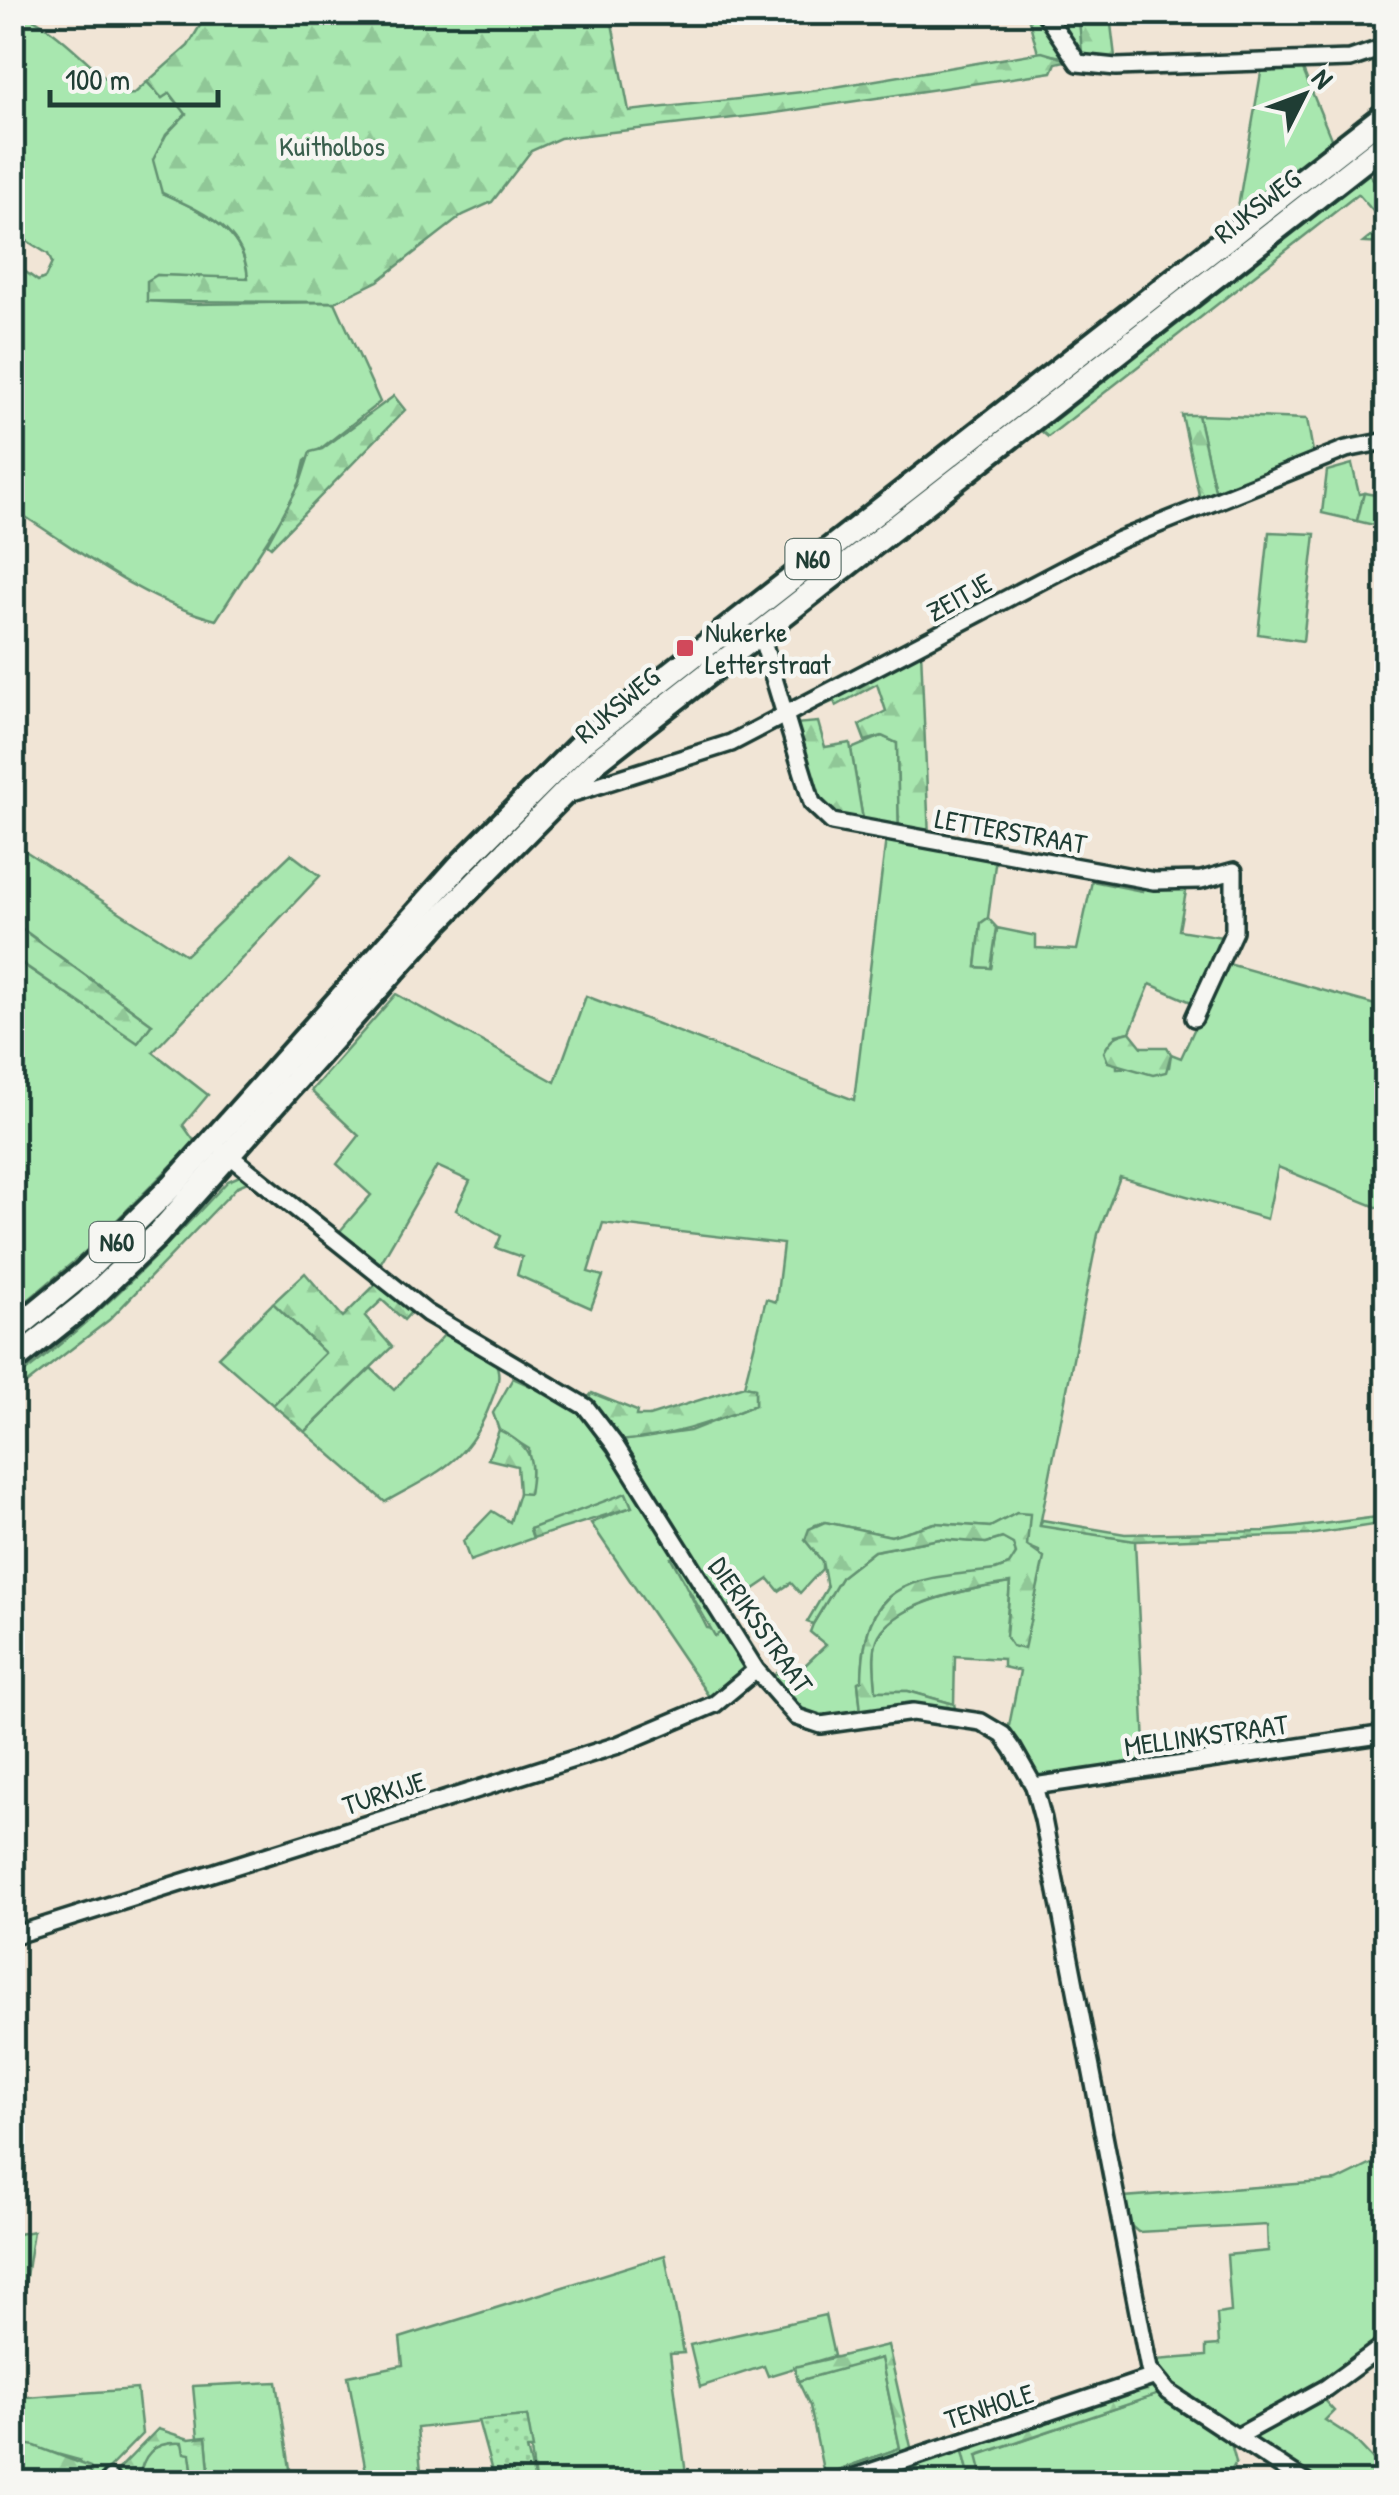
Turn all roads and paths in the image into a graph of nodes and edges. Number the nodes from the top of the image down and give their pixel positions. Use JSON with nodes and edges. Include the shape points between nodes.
{"nodes":[{"id":1,"x":1044,"y":12,"type":"edge"},
{"id":2,"x":1386,"y":47,"type":"edge"},
{"id":3,"x":1386,"y":114,"type":"edge"},
{"id":4,"x":1386,"y":143,"type":"edge"},
{"id":5,"x":1386,"y":441,"type":"edge"},
{"id":6,"x":760,"y":629,"type":"junction"},
{"id":7,"x":788,"y":716,"type":"junction"},
{"id":8,"x":556,"y":798,"type":"junction"},
{"id":9,"x":1194,"y":1018,"type":"dead end"},
{"id":10,"x":222,"y":1150,"type":"junction"},
{"id":11,"x":12,"y":1332,"type":"edge"},
{"id":12,"x":12,"y":1362,"type":"edge"},
{"id":13,"x":756,"y":1670,"type":"junction"},
{"id":14,"x":1386,"y":1734,"type":"edge"},
{"id":15,"x":1034,"y":1786,"type":"junction"},
{"id":16,"x":12,"y":1936,"type":"edge"},
{"id":17,"x":1386,"y":2344,"type":"edge"},
{"id":18,"x":1154,"y":2377,"type":"junction"},
{"id":19,"x":1237,"y":2437,"type":"junction"},
{"id":20,"x":840,"y":2482,"type":"edge"},
{"id":21,"x":1305,"y":2482,"type":"edge"}],
"edges":[{"from":1,"to":2,"type":"street","via":[[1078,63],[1116,68],[1350,59]]},
{"from":3,"to":10,"type":"highway","name":"RIJKSWEG","number":"N60","via":[[582,743],[470,854]]},
{"from":4,"to":6,"type":"highway","name":"RIJKSWEG","number":"N60"},
{"from":5,"to":7,"type":"street","name":"ZEITJE","via":[[1308,463],[1119,540]]},
{"from":6,"to":7,"type":"street","name":"LETTERSTRAAT"},
{"from":6,"to":8,"type":"highway","name":"RIJKSWEG","number":"N60"},
{"from":7,"to":8,"type":"street","name":"ZEITJE","via":[[731,744]]},
{"from":7,"to":9,"type":"street","name":"LETTERSTRAAT","via":[[812,803],[844,826],[1154,882],[1234,871],[1234,931]]},
{"from":8,"to":10,"type":"highway","name":"RIJKSWEG","number":"N60"},
{"from":10,"to":11,"type":"highway","name":"RIJKSWEG","number":"N60"},
{"from":10,"to":12,"type":"highway","name":"RIJKSWEG","number":"N60","via":[[126,1266]]},
{"from":10,"to":13,"type":"street","name":"DIERIKSSTRAAT","via":[[426,1313],[586,1407]]},
{"from":13,"to":15,"type":"street","name":"DIERIKSSTRAAT","via":[[788,1710],[813,1725],[912,1712],[993,1727]]},
{"from":13,"to":16,"type":"street","name":"TURKIJE","via":[[714,1704],[618,1745]]},
{"from":14,"to":15,"type":"street","name":"MELLINKSTRAAT"},
{"from":15,"to":18,"type":"street","name":"DIERIKSSTRAAT"},
{"from":17,"to":19,"type":"street","via":[[1326,2388]]},
{"from":18,"to":19,"type":"street"},
{"from":18,"to":20,"type":"street","name":"TENHOLE"},
{"from":19,"to":21,"type":"street"}]}
